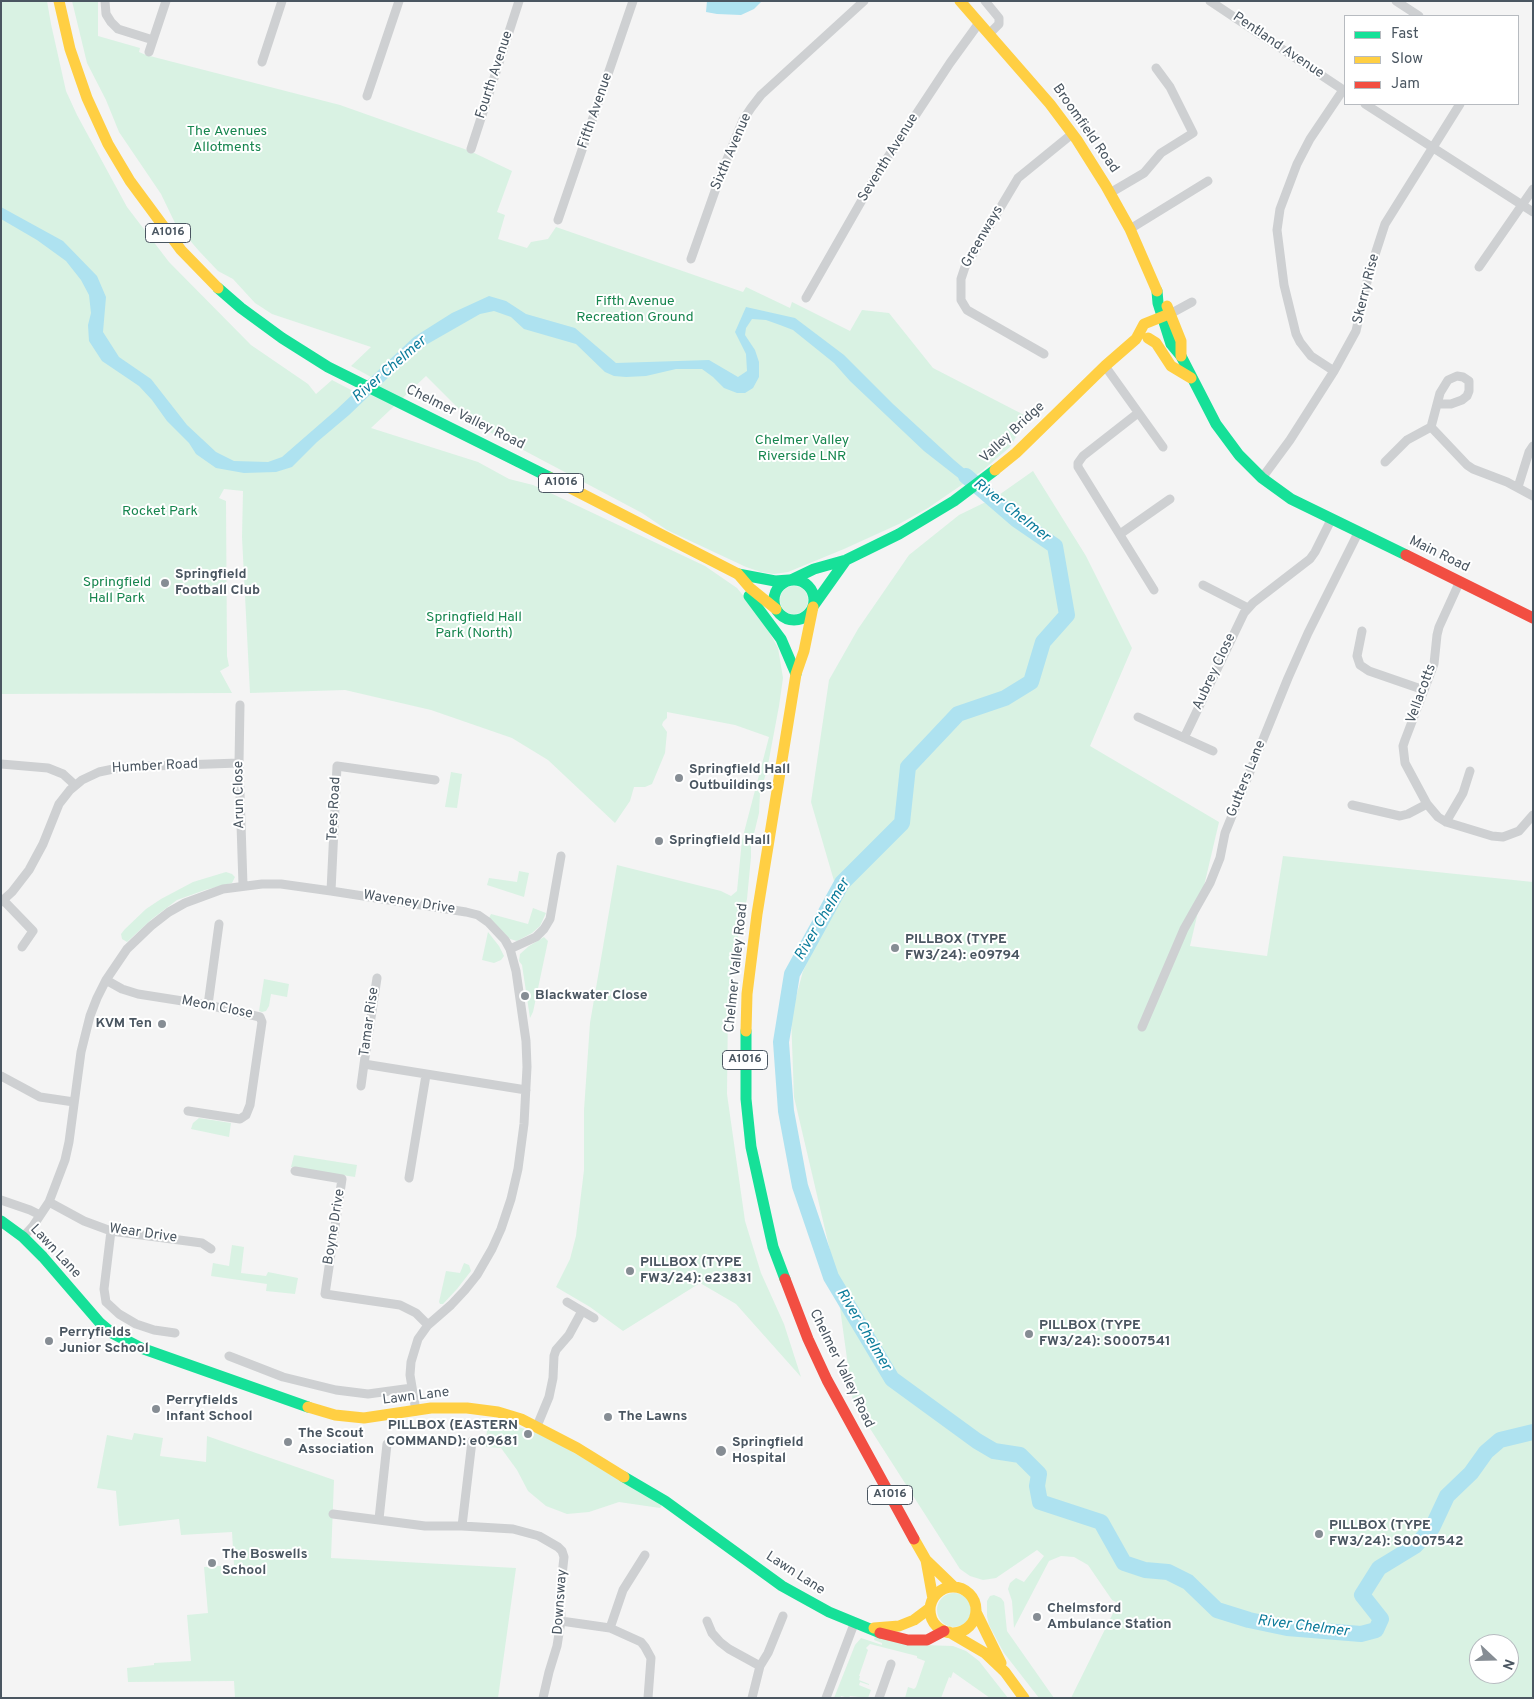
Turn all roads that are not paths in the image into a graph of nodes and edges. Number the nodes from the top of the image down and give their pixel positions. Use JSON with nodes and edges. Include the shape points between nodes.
{"nodes":[{"id":1,"x":59,"y":1,"type":"edge"},
{"id":2,"x":105,"y":1,"type":"edge"},
{"id":3,"x":166,"y":1,"type":"edge"},
{"id":4,"x":282,"y":1,"type":"edge"},
{"id":5,"x":399,"y":1,"type":"edge"},
{"id":6,"x":519,"y":1,"type":"edge"},
{"id":7,"x":633,"y":1,"type":"edge"},
{"id":8,"x":864,"y":1,"type":"edge"},
{"id":9,"x":960,"y":1,"type":"edge"},
{"id":10,"x":985,"y":1,"type":"edge"},
{"id":11,"x":1210,"y":1,"type":"edge"},
{"id":12,"x":1396,"y":1,"type":"edge"},
{"id":13,"x":1417,"y":15,"type":"edge"},
{"id":14,"x":979,"y":23,"type":"junction"},
{"id":15,"x":989,"y":34,"type":"junction"},
{"id":16,"x":153,"y":40,"type":"junction"},
{"id":17,"x":149,"y":52,"type":"dead end"},
{"id":18,"x":262,"y":62,"type":"dead end"},
{"id":19,"x":1156,"y":68,"type":"dead end"},
{"id":20,"x":1344,"y":90,"type":"edge"},
{"id":21,"x":367,"y":96,"type":"dead end"},
{"id":22,"x":1367,"y":105,"type":"edge"},
{"id":23,"x":1459,"y":105,"type":"edge"},
{"id":24,"x":1072,"y":134,"type":"junction"},
{"id":25,"x":1431,"y":147,"type":"junction"},
{"id":26,"x":470,"y":148,"type":"dead end"},
{"id":27,"x":1208,"y":182,"type":"dead end"},
{"id":28,"x":1533,"y":188,"type":"edge"},
{"id":29,"x":1110,"y":193,"type":"junction"},
{"id":30,"x":1521,"y":205,"type":"junction"},
{"id":31,"x":1533,"y":212,"type":"edge"},
{"id":32,"x":558,"y":220,"type":"dead end"},
{"id":33,"x":1130,"y":229,"type":"junction"},
{"id":34,"x":691,"y":259,"type":"dead end"},
{"id":35,"x":1479,"y":267,"type":"dead end"},
{"id":36,"x":806,"y":298,"type":"dead end"},
{"id":37,"x":1192,"y":302,"type":"dead end"},
{"id":38,"x":1166,"y":319,"type":"junction"},
{"id":39,"x":1148,"y":338,"type":"junction"},
{"id":40,"x":1136,"y":339,"type":"junction"},
{"id":41,"x":1044,"y":354,"type":"dead end"},
{"id":42,"x":1105,"y":366,"type":"junction"},
{"id":43,"x":1334,"y":371,"type":"junction"},
{"id":44,"x":1190,"y":378,"type":"junction"},
{"id":45,"x":1437,"y":404,"type":"dead end"},
{"id":46,"x":1138,"y":413,"type":"junction"},
{"id":47,"x":1430,"y":427,"type":"junction"},
{"id":48,"x":1533,"y":446,"type":"edge"},
{"id":49,"x":1163,"y":447,"type":"dead end"},
{"id":50,"x":1385,"y":462,"type":"dead end"},
{"id":51,"x":1262,"y":478,"type":"junction"},
{"id":52,"x":1518,"y":487,"type":"junction"},
{"id":53,"x":1533,"y":496,"type":"edge"},
{"id":54,"x":1170,"y":499,"type":"dead end"},
{"id":55,"x":1331,"y":520,"type":"junction"},
{"id":56,"x":1358,"y":533,"type":"junction"},
{"id":57,"x":1120,"y":534,"type":"junction"},
{"id":58,"x":707,"y":558,"type":"junction"},
{"id":59,"x":846,"y":560,"type":"junction"},
{"id":60,"x":738,"y":574,"type":"junction"},
{"id":61,"x":790,"y":580,"type":"junction"},
{"id":62,"x":1460,"y":582,"type":"junction"},
{"id":63,"x":1203,"y":585,"type":"dead end"},
{"id":64,"x":1154,"y":590,"type":"dead end"},
{"id":65,"x":813,"y":606,"type":"junction"},
{"id":66,"x":1248,"y":608,"type":"junction"},
{"id":67,"x":779,"y":612,"type":"junction"},
{"id":68,"x":1533,"y":618,"type":"edge"},
{"id":69,"x":1362,"y":632,"type":"dead end"},
{"id":70,"x":796,"y":674,"type":"junction"},
{"id":71,"x":1424,"y":690,"type":"junction"},
{"id":72,"x":240,"y":705,"type":"dead end"},
{"id":73,"x":1138,"y":716,"type":"dead end"},
{"id":74,"x":1184,"y":738,"type":"junction"},
{"id":75,"x":1213,"y":752,"type":"dead end"},
{"id":76,"x":239,"y":763,"type":"junction"},
{"id":77,"x":1,"y":764,"type":"edge"},
{"id":78,"x":1470,"y":771,"type":"dead end"},
{"id":79,"x":435,"y":780,"type":"dead end"},
{"id":80,"x":75,"y":785,"type":"junction"},
{"id":81,"x":1352,"y":804,"type":"dead end"},
{"id":82,"x":1428,"y":804,"type":"junction"},
{"id":83,"x":1533,"y":815,"type":"edge"},
{"id":84,"x":1446,"y":822,"type":"junction"},
{"id":85,"x":561,"y":856,"type":"dead end"},
{"id":86,"x":243,"y":885,"type":"junction"},
{"id":87,"x":331,"y":891,"type":"junction"},
{"id":88,"x":2,"y":901,"type":"edge"},
{"id":89,"x":219,"y":924,"type":"dead end"},
{"id":90,"x":22,"y":947,"type":"dead end"},
{"id":91,"x":510,"y":949,"type":"junction"},
{"id":92,"x":376,"y":978,"type":"dead end"},
{"id":93,"x":106,"y":980,"type":"junction"},
{"id":94,"x":208,"y":1005,"type":"junction"},
{"id":95,"x":1142,"y":1027,"type":"dead end"},
{"id":96,"x":364,"y":1064,"type":"junction"},
{"id":97,"x":426,"y":1075,"type":"junction"},
{"id":98,"x":1,"y":1076,"type":"edge"},
{"id":99,"x":361,"y":1086,"type":"dead end"},
{"id":100,"x":526,"y":1090,"type":"junction"},
{"id":101,"x":74,"y":1102,"type":"junction"},
{"id":102,"x":188,"y":1111,"type":"dead end"},
{"id":103,"x":295,"y":1171,"type":"dead end"},
{"id":104,"x":409,"y":1178,"type":"dead end"},
{"id":105,"x":1,"y":1200,"type":"edge"},
{"id":106,"x":49,"y":1202,"type":"junction"},
{"id":107,"x":40,"y":1215,"type":"junction"},
{"id":108,"x":1,"y":1221,"type":"edge"},
{"id":109,"x":111,"y":1231,"type":"junction"},
{"id":110,"x":23,"y":1238,"type":"junction"},
{"id":111,"x":212,"y":1249,"type":"dead end"},
{"id":112,"x":568,"y":1302,"type":"dead end"},
{"id":113,"x":582,"y":1311,"type":"junction"},
{"id":114,"x":594,"y":1318,"type":"dead end"},
{"id":115,"x":428,"y":1325,"type":"junction"},
{"id":116,"x":175,"y":1333,"type":"dead end"},
{"id":117,"x":229,"y":1356,"type":"dead end"},
{"id":118,"x":412,"y":1388,"type":"junction"},
{"id":119,"x":416,"y":1411,"type":"junction"},
{"id":120,"x":537,"y":1426,"type":"junction"},
{"id":121,"x":472,"y":1441,"type":"dead end"},
{"id":122,"x":387,"y":1444,"type":"dead end"},
{"id":123,"x":333,"y":1514,"type":"dead end"},
{"id":124,"x":378,"y":1520,"type":"junction"},
{"id":125,"x":462,"y":1526,"type":"junction"},
{"id":126,"x":645,"y":1555,"type":"dead end"},
{"id":127,"x":926,"y":1560,"type":"junction"},
{"id":128,"x":954,"y":1587,"type":"junction"},
{"id":129,"x":932,"y":1604,"type":"junction"},
{"id":130,"x":976,"y":1612,"type":"junction"},
{"id":131,"x":783,"y":1616,"type":"dead end"},
{"id":132,"x":561,"y":1621,"type":"junction"},
{"id":133,"x":707,"y":1621,"type":"dead end"},
{"id":134,"x":854,"y":1624,"type":"junction"},
{"id":135,"x":610,"y":1628,"type":"junction"},
{"id":136,"x":867,"y":1628,"type":"junction"},
{"id":137,"x":947,"y":1631,"type":"junction"},
{"id":138,"x":891,"y":1664,"type":"dead end"},
{"id":139,"x":760,"y":1666,"type":"junction"},
{"id":140,"x":1005,"y":1672,"type":"junction"},
{"id":141,"x":543,"y":1698,"type":"edge"},
{"id":142,"x":648,"y":1698,"type":"edge"},
{"id":143,"x":752,"y":1698,"type":"edge"},
{"id":144,"x":826,"y":1698,"type":"edge"},
{"id":145,"x":878,"y":1698,"type":"edge"},
{"id":146,"x":1024,"y":1698,"type":"edge"}],
"edges":[{"from":1,"to":58,"type":"main road","name":"Chelmer Valley Road","number":"A1016","via":[[70,49],[108,144],[130,181],[181,250],[240,308],[328,367]]},
{"from":2,"to":16,"type":"street","via":[[106,14],[118,29]]},
{"from":3,"to":16,"type":"street"},
{"from":4,"to":18,"type":"street"},
{"from":5,"to":21,"type":"street"},
{"from":6,"to":26,"type":"street","name":"Fourth Avenue"},
{"from":7,"to":32,"type":"street","name":"Fifth Avenue"},
{"from":8,"to":34,"type":"street","name":"Sixth Avenue","via":[[761,95],[751,108],[721,174]]},
{"from":9,"to":14,"type":"main road","name":"Broomfield Road"},
{"from":10,"to":15,"type":"street","via":[[999,18],[999,24]]},
{"from":11,"to":20,"type":"street","name":"Pentland Avenue"},
{"from":12,"to":13,"type":"street"},
{"from":14,"to":15,"type":"main road","name":"Broomfield Road"},
{"from":14,"to":36,"type":"street","name":"Seventh Avenue","via":[[878,172]]},
{"from":15,"to":24,"type":"main road","name":"Broomfield Road"},
{"from":16,"to":17,"type":"street"},
{"from":19,"to":29,"type":"street","via":[[1170,87],[1193,133],[1161,153],[1144,173]]},
{"from":20,"to":43,"type":"street","via":[[1297,164],[1280,209],[1277,230],[1284,285],[1296,334],[1311,356]]},
{"from":22,"to":25,"type":"street"},
{"from":23,"to":25,"type":"street","name":"Skerry Rise"},
{"from":24,"to":29,"type":"main road","name":"Broomfield Road"},
{"from":24,"to":41,"type":"street","name":"Greenways","via":[[1018,178],[961,279],[961,300],[967,310]]},
{"from":25,"to":30,"type":"street"},
{"from":25,"to":43,"type":"street","name":"Skerry Rise","via":[[1385,224],[1369,273],[1356,331]]},
{"from":27,"to":33,"type":"street"},
{"from":28,"to":30,"type":"street"},
{"from":29,"to":33,"type":"main road","name":"Broomfield Road"},
{"from":30,"to":31,"type":"street"},
{"from":30,"to":35,"type":"street"},
{"from":33,"to":38,"type":"main road","name":"Broomfield Road"},
{"from":37,"to":38,"type":"street"},
{"from":38,"to":39,"type":"main road","via":[[1162,330]]},
{"from":38,"to":40,"type":"main road","name":"Valley Bridge","via":[[1144,324]]},
{"from":38,"to":44,"type":"main road","name":"Broomfield Road","via":[[1171,344],[1182,356]]},
{"from":39,"to":40,"type":"main road"},
{"from":39,"to":44,"type":"main road","via":[[1156,343],[1171,366]]},
{"from":40,"to":42,"type":"main road","name":"Valley Bridge"},
{"from":42,"to":46,"type":"street"},
{"from":42,"to":59,"type":"main road","name":"Valley Bridge","via":[[987,477],[932,515]]},
{"from":43,"to":51,"type":"street","name":"Skerry Rise"},
{"from":44,"to":51,"type":"main road","name":"Broomfield Road","via":[[1225,438]]},
{"from":45,"to":47,"type":"street"},
{"from":46,"to":49,"type":"street"},
{"from":46,"to":57,"type":"street","via":[[1082,456],[1078,463],[1079,471]]},
{"from":47,"to":50,"type":"street","via":[[1407,440]]},
{"from":47,"to":52,"type":"street","via":[[1473,470]]},
{"from":48,"to":52,"type":"street"},
{"from":51,"to":55,"type":"main road","name":"Broomfield Road","via":[[1291,499]]},
{"from":52,"to":53,"type":"street"},
{"from":54,"to":57,"type":"street"},
{"from":55,"to":56,"type":"main road","name":"Main Road"},
{"from":55,"to":66,"type":"street","name":"Aubrey Close","via":[[1310,559]]},
{"from":56,"to":62,"type":"main road","name":"Main Road"},
{"from":56,"to":95,"type":"street","name":"Gutters Lane","via":[[1288,678],[1225,834],[1210,883],[1184,929]]},
{"from":57,"to":64,"type":"street"},
{"from":58,"to":60,"type":"main road","name":"Chelmer Valley Road","number":"A1016"},
{"from":58,"to":70,"type":"main road","number":"A1016","via":[[757,604],[781,639]]},
{"from":59,"to":61,"type":"main road","name":"Valley Bridge"},
{"from":59,"to":65,"type":"main road","name":"Valley Bridge"},
{"from":60,"to":61,"type":"main road","name":"Chelmer Valley Road","number":"A1016"},
{"from":60,"to":67,"type":"main road","name":"Chelmer Valley Road","number":"A1016"},
{"from":61,"to":65,"type":"main road","via":[[800,580],[810,587],[814,595]]},
{"from":61,"to":67,"type":"main road","via":[[775,592]]},
{"from":62,"to":68,"type":"main road","name":"Main Road"},
{"from":62,"to":71,"type":"street","name":"Vellacotts","via":[[1439,627],[1434,664]]},
{"from":63,"to":66,"type":"street"},
{"from":65,"to":67,"type":"main road","via":[[807,615],[799,619],[790,620]]},
{"from":65,"to":70,"type":"main road","name":"Chelmer Valley Road","number":"A1016"},
{"from":66,"to":74,"type":"street","name":"Aubrey Close"},
{"from":67,"to":70,"type":"main road","name":"Chelmer Valley Road","number":"A1016","via":[[791,641]]},
{"from":69,"to":71,"type":"street","via":[[1357,656],[1360,665]]},
{"from":70,"to":127,"type":"main road","name":"Chelmer Valley Road","number":"A1016","via":[[747,994],[746,1099],[751,1148],[773,1247],[808,1339],[853,1430]]},
{"from":71,"to":82,"type":"street","name":"Vellacotts","via":[[1403,746],[1405,763]]},
{"from":72,"to":76,"type":"street","name":"Arun Close"},
{"from":73,"to":74,"type":"street"},
{"from":74,"to":75,"type":"street"},
{"from":76,"to":80,"type":"street","name":"Humber Road","via":[[123,766],[99,772]]},
{"from":76,"to":86,"type":"street","name":"Arun Close"},
{"from":77,"to":80,"type":"street","via":[[48,768]]},
{"from":78,"to":84,"type":"street","via":[[1463,793]]},
{"from":79,"to":87,"type":"street","name":"Tees Road","via":[[337,766]]},
{"from":80,"to":88,"type":"street","name":"Humber Road","via":[[59,804],[29,870]]},
{"from":81,"to":82,"type":"street","via":[[1400,816]]},
{"from":82,"to":84,"type":"street","name":"Vellacotts"},
{"from":83,"to":84,"type":"street","name":"Vellacotts","via":[[1519,831],[1503,837]]},
{"from":85,"to":91,"type":"street","via":[[550,919],[536,937]]},
{"from":86,"to":87,"type":"street","name":"Waveney Drive","via":[[281,884]]},
{"from":86,"to":93,"type":"street","name":"Waveney Drive","via":[[205,894],[170,912],[127,949]]},
{"from":87,"to":91,"type":"street","name":"Waveney Drive","via":[[472,914],[488,922]]},
{"from":88,"to":90,"type":"street","name":"Humber Road","via":[[33,932]]},
{"from":89,"to":94,"type":"street"},
{"from":91,"to":100,"type":"street","name":"Waveney Drive","via":[[524,1020]]},
{"from":92,"to":96,"type":"street","name":"Tamar Rise"},
{"from":93,"to":94,"type":"street","name":"Meon Close","via":[[138,994]]},
{"from":93,"to":101,"type":"street","name":"Waveney Drive","via":[[85,1034]]},
{"from":94,"to":102,"type":"street","name":"Meon Close","via":[[260,1017],[262,1022],[248,1111],[240,1119]]},
{"from":96,"to":97,"type":"street","name":"Tamar Rise"},
{"from":96,"to":99,"type":"street"},
{"from":97,"to":100,"type":"street","name":"Tamar Rise"},
{"from":97,"to":104,"type":"street"},
{"from":98,"to":101,"type":"street","via":[[40,1097]]},
{"from":100,"to":115,"type":"street","name":"Waveney Drive","via":[[516,1174],[497,1239],[471,1282]]},
{"from":101,"to":106,"type":"street","name":"Waveney Drive","via":[[65,1160]]},
{"from":103,"to":115,"type":"street","name":"Boyne Drive","via":[[342,1179],[325,1294],[400,1305],[416,1313]]},
{"from":105,"to":107,"type":"street","name":"Lawn Lane"},
{"from":106,"to":107,"type":"street","name":"Waveney Drive"},
{"from":106,"to":109,"type":"street","name":"Wear Drive"},
{"from":107,"to":110,"type":"street","name":"Waveney Drive"},
{"from":108,"to":110,"type":"main road","name":"Lawn Lane"},
{"from":109,"to":111,"type":"street","name":"Wear Drive","via":[[202,1243]]},
{"from":109,"to":116,"type":"street","via":[[104,1289],[106,1302],[136,1324]]},
{"from":110,"to":119,"type":"main road","name":"Lawn Lane","via":[[43,1256],[100,1324],[142,1348],[292,1403],[335,1415],[377,1418]]},
{"from":112,"to":113,"type":"street"},
{"from":113,"to":114,"type":"street"},
{"from":113,"to":120,"type":"street","via":[[554,1356],[549,1397]]},
{"from":115,"to":118,"type":"street","name":"Waveney Drive","via":[[414,1351]]},
{"from":117,"to":118,"type":"street","name":"Lawn Lane","via":[[283,1377],[336,1390],[368,1394]]},
{"from":118,"to":119,"type":"street","name":"Waveney Drive"},
{"from":119,"to":120,"type":"main road","name":"Lawn Lane","via":[[445,1407],[482,1409]]},
{"from":120,"to":134,"type":"main road","name":"Lawn Lane","via":[[666,1501],[796,1594]]},
{"from":121,"to":125,"type":"street"},
{"from":122,"to":124,"type":"street"},
{"from":123,"to":124,"type":"street","name":"Downsway"},
{"from":124,"to":125,"type":"street","name":"Downsway","via":[[425,1526]]},
{"from":125,"to":132,"type":"street","name":"Downsway","via":[[530,1532],[558,1547],[564,1557]]},
{"from":126,"to":135,"type":"street","via":[[623,1590]]},
{"from":127,"to":128,"type":"main road","name":"Chelmer Valley Road","number":"A1016"},
{"from":127,"to":129,"type":"main road","name":"Chelmer Valley Road","number":"A1016"},
{"from":128,"to":129,"type":"main road","via":[[941,1591]]},
{"from":128,"to":130,"type":"main road","number":"A1016","via":[[971,1596]]},
{"from":129,"to":136,"type":"main road","name":"Lawn Lane","via":[[914,1620],[898,1626]]},
{"from":129,"to":137,"type":"main road","number":"A1016","via":[[934,1622]]},
{"from":130,"to":137,"type":"main road","via":[[967,1628]]},
{"from":130,"to":140,"type":"main road","number":"A1016"},
{"from":131,"to":139,"type":"street"},
{"from":132,"to":135,"type":"street"},
{"from":132,"to":141,"type":"street","name":"Downsway"},
{"from":133,"to":139,"type":"street","via":[[720,1642]]},
{"from":134,"to":136,"type":"main road","name":"Lawn Lane"},
{"from":134,"to":144,"type":"street"},
{"from":135,"to":142,"type":"street","via":[[641,1642],[648,1652],[651,1658]]},
{"from":136,"to":137,"type":"main road","name":"Lawn Lane","via":[[908,1640],[927,1640]]},
{"from":137,"to":140,"type":"main road","number":"A1016","via":[[985,1653]]},
{"from":138,"to":145,"type":"street"},
{"from":139,"to":143,"type":"street"},
{"from":140,"to":146,"type":"main road","number":"A1016"}]}
